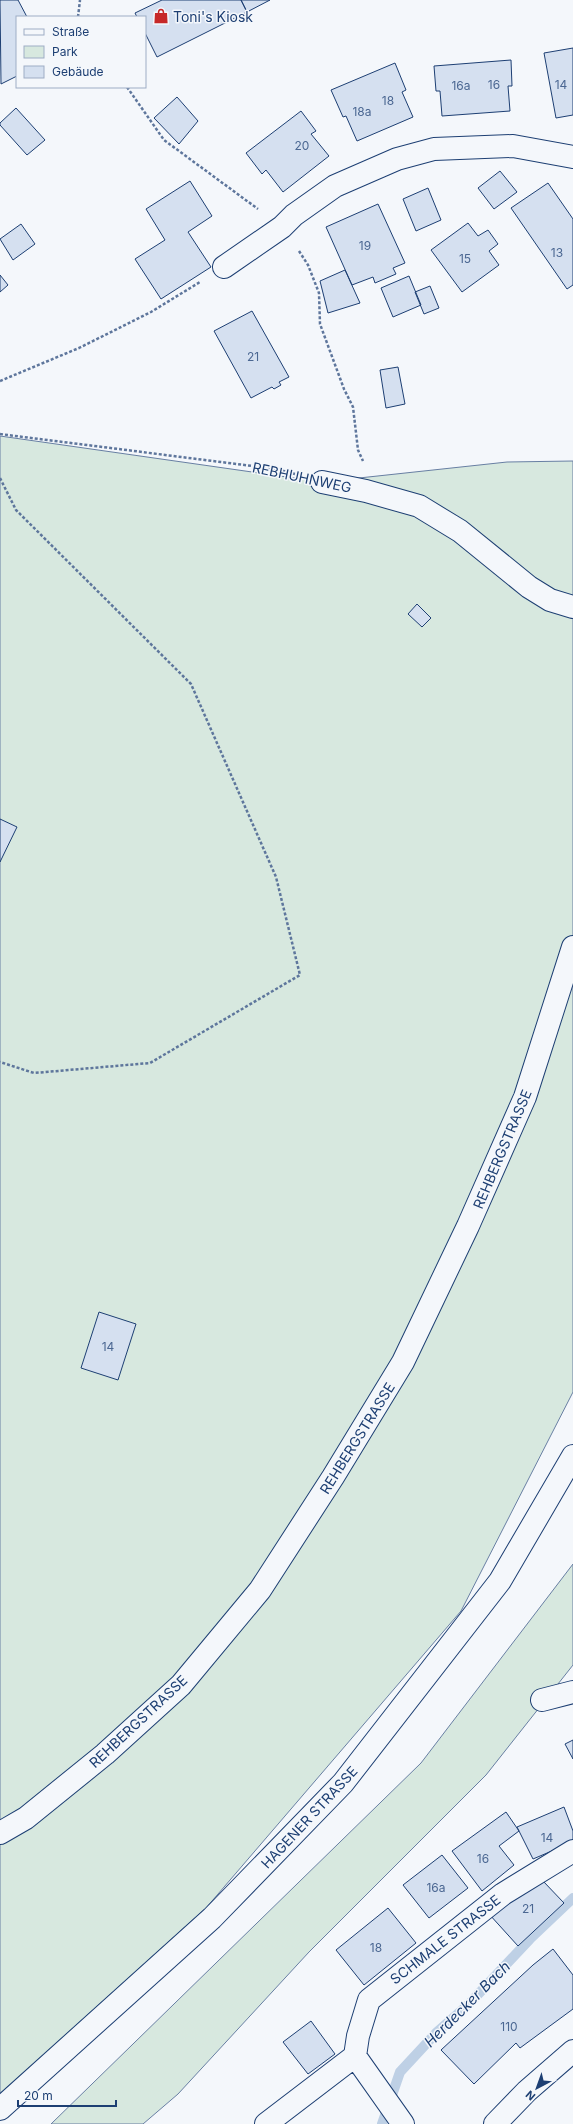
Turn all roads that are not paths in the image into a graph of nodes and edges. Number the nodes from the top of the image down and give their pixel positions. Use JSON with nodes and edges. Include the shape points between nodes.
{"nodes":[{"id":1,"x":573,"y":157,"type":"edge"},
{"id":2,"x":224,"y":267,"type":"road end"},
{"id":3,"x":322,"y":482,"type":"road end"},
{"id":4,"x":573,"y":607,"type":"edge"},
{"id":5,"x":573,"y":947,"type":"edge"},
{"id":6,"x":573,"y":1456,"type":"edge"},
{"id":7,"x":573,"y":1692,"type":"edge"},
{"id":8,"x":542,"y":1700,"type":"dead end"},
{"id":9,"x":0,"y":1833,"type":"edge"},
{"id":10,"x":573,"y":1851,"type":"edge"},
{"id":11,"x":573,"y":2051,"type":"edge"},
{"id":12,"x":355,"y":2056,"type":"junction"},
{"id":13,"x":0,"y":2109,"type":"edge"},
{"id":14,"x":402,"y":2123,"type":"edge"},
{"id":15,"x":266,"y":2124,"type":"edge"},
{"id":16,"x":495,"y":2124,"type":"edge"}],
"edges":[{"from":1,"to":2,"type":"street","via":[[513,146],[434,149],[397,159],[335,186]]},
{"from":3,"to":4,"type":"street","name":"REBHUHNWEG","via":[[418,506],[460,531],[529,587],[550,600]]},
{"from":5,"to":9,"type":"street","name":"REHBERGSTRASSE","via":[[525,1097],[468,1226],[403,1362],[333,1478],[260,1590],[181,1685],[99,1759],[26,1818]]},
{"from":6,"to":13,"type":"street","name":"HAGENER STRASSE","via":[[500,1581],[343,1783],[212,1918]]},
{"from":7,"to":8,"type":"street"},
{"from":10,"to":12,"type":"street","name":"SCHMALE STRASSE","via":[[503,1894],[369,2000]]},
{"from":11,"to":16,"type":"street","via":[[527,2091]]},
{"from":12,"to":14,"type":"street"},
{"from":12,"to":15,"type":"street"}]}
